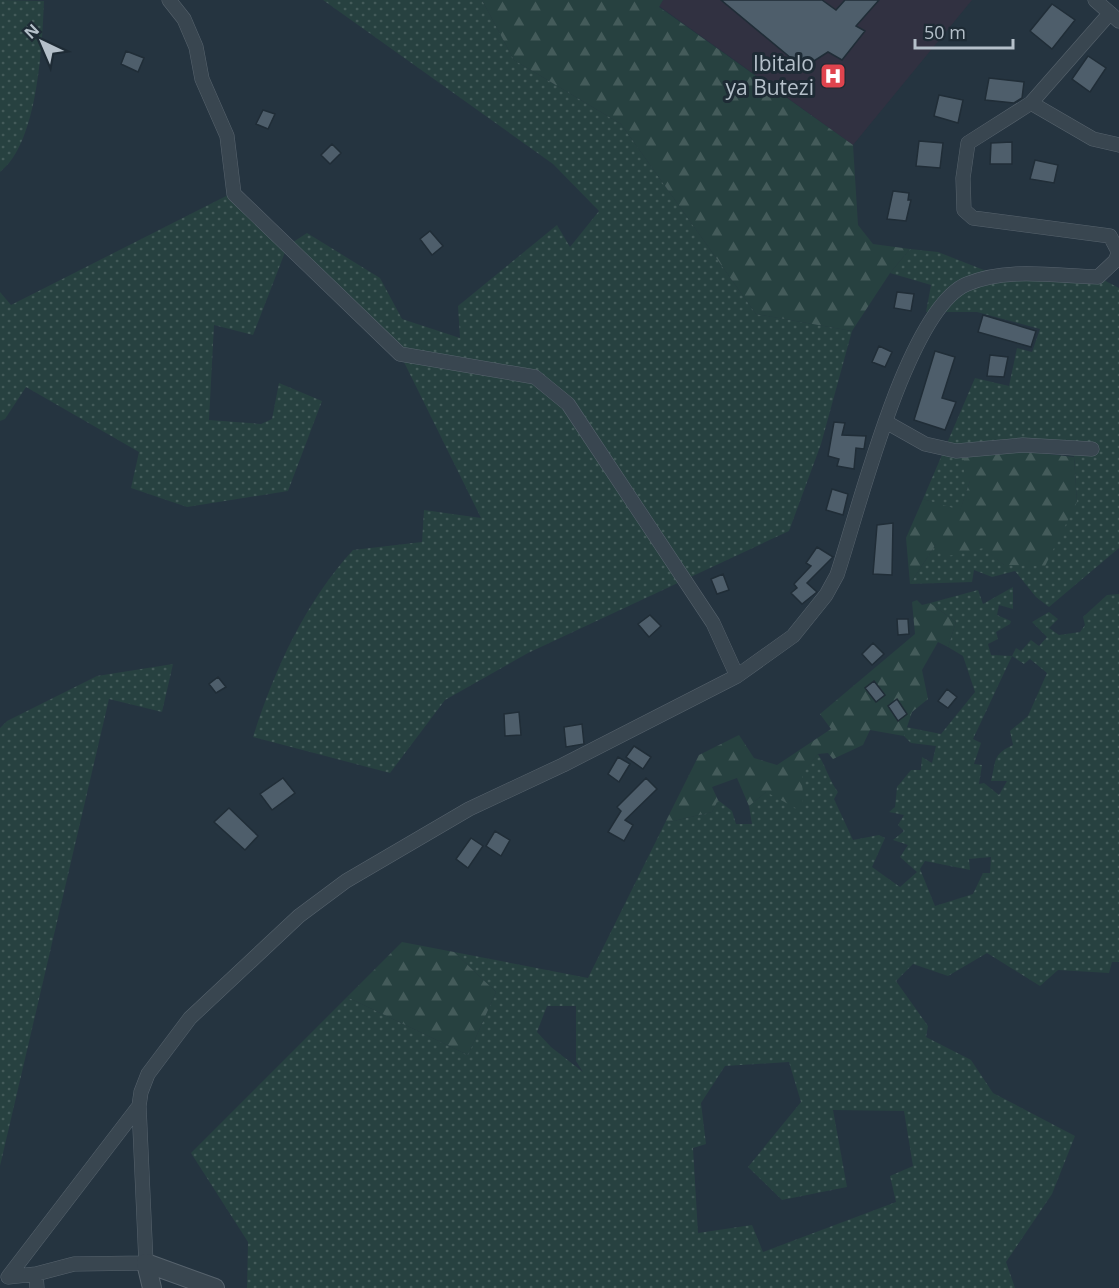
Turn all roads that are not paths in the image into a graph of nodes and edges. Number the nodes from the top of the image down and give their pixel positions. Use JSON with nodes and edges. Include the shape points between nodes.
{"nodes":[{"id":1,"x":169,"y":0,"type":"edge"},
{"id":2,"x":1095,"y":0,"type":"edge"},
{"id":3,"x":1114,"y":17,"type":"edge"},
{"id":4,"x":1031,"y":103,"type":"junction"},
{"id":5,"x":1119,"y":145,"type":"edge"},
{"id":6,"x":1119,"y":252,"type":"edge"},
{"id":7,"x":886,"y":422,"type":"junction"},
{"id":8,"x":1092,"y":449,"type":"dead end"},
{"id":9,"x":736,"y":676,"type":"junction"},
{"id":10,"x":139,"y":1106,"type":"junction"},
{"id":11,"x":146,"y":1263,"type":"junction"},
{"id":12,"x":4,"y":1280,"type":"edge"},
{"id":13,"x":36,"y":1281,"type":"edge"},
{"id":14,"x":152,"y":1288,"type":"edge"},
{"id":15,"x":215,"y":1288,"type":"edge"}],
"edges":[{"from":1,"to":9,"type":"street","via":[[184,19],[196,47],[202,79],[227,136],[234,194],[400,354],[535,377],[568,404],[713,623]]},
{"from":2,"to":3,"type":"street"},
{"from":3,"to":4,"type":"street"},
{"from":4,"to":5,"type":"street","via":[[1093,139]]},
{"from":4,"to":6,"type":"street","via":[[968,143],[964,210],[973,218],[1110,236]]},
{"from":6,"to":7,"type":"street","via":[[1098,277],[994,274],[956,290],[937,310],[920,342]]},
{"from":7,"to":8,"type":"street","via":[[925,444],[956,451],[1017,445]]},
{"from":7,"to":9,"type":"street","via":[[842,561],[826,595],[793,636]]},
{"from":9,"to":10,"type":"street","via":[[469,809],[346,881],[275,935],[190,1018],[148,1074]]},
{"from":10,"to":11,"type":"street"},
{"from":10,"to":12,"type":"street"},
{"from":11,"to":13,"type":"street","via":[[74,1264]]},
{"from":11,"to":14,"type":"street"},
{"from":11,"to":15,"type":"street"},
{"from":12,"to":13,"type":"street"}]}
